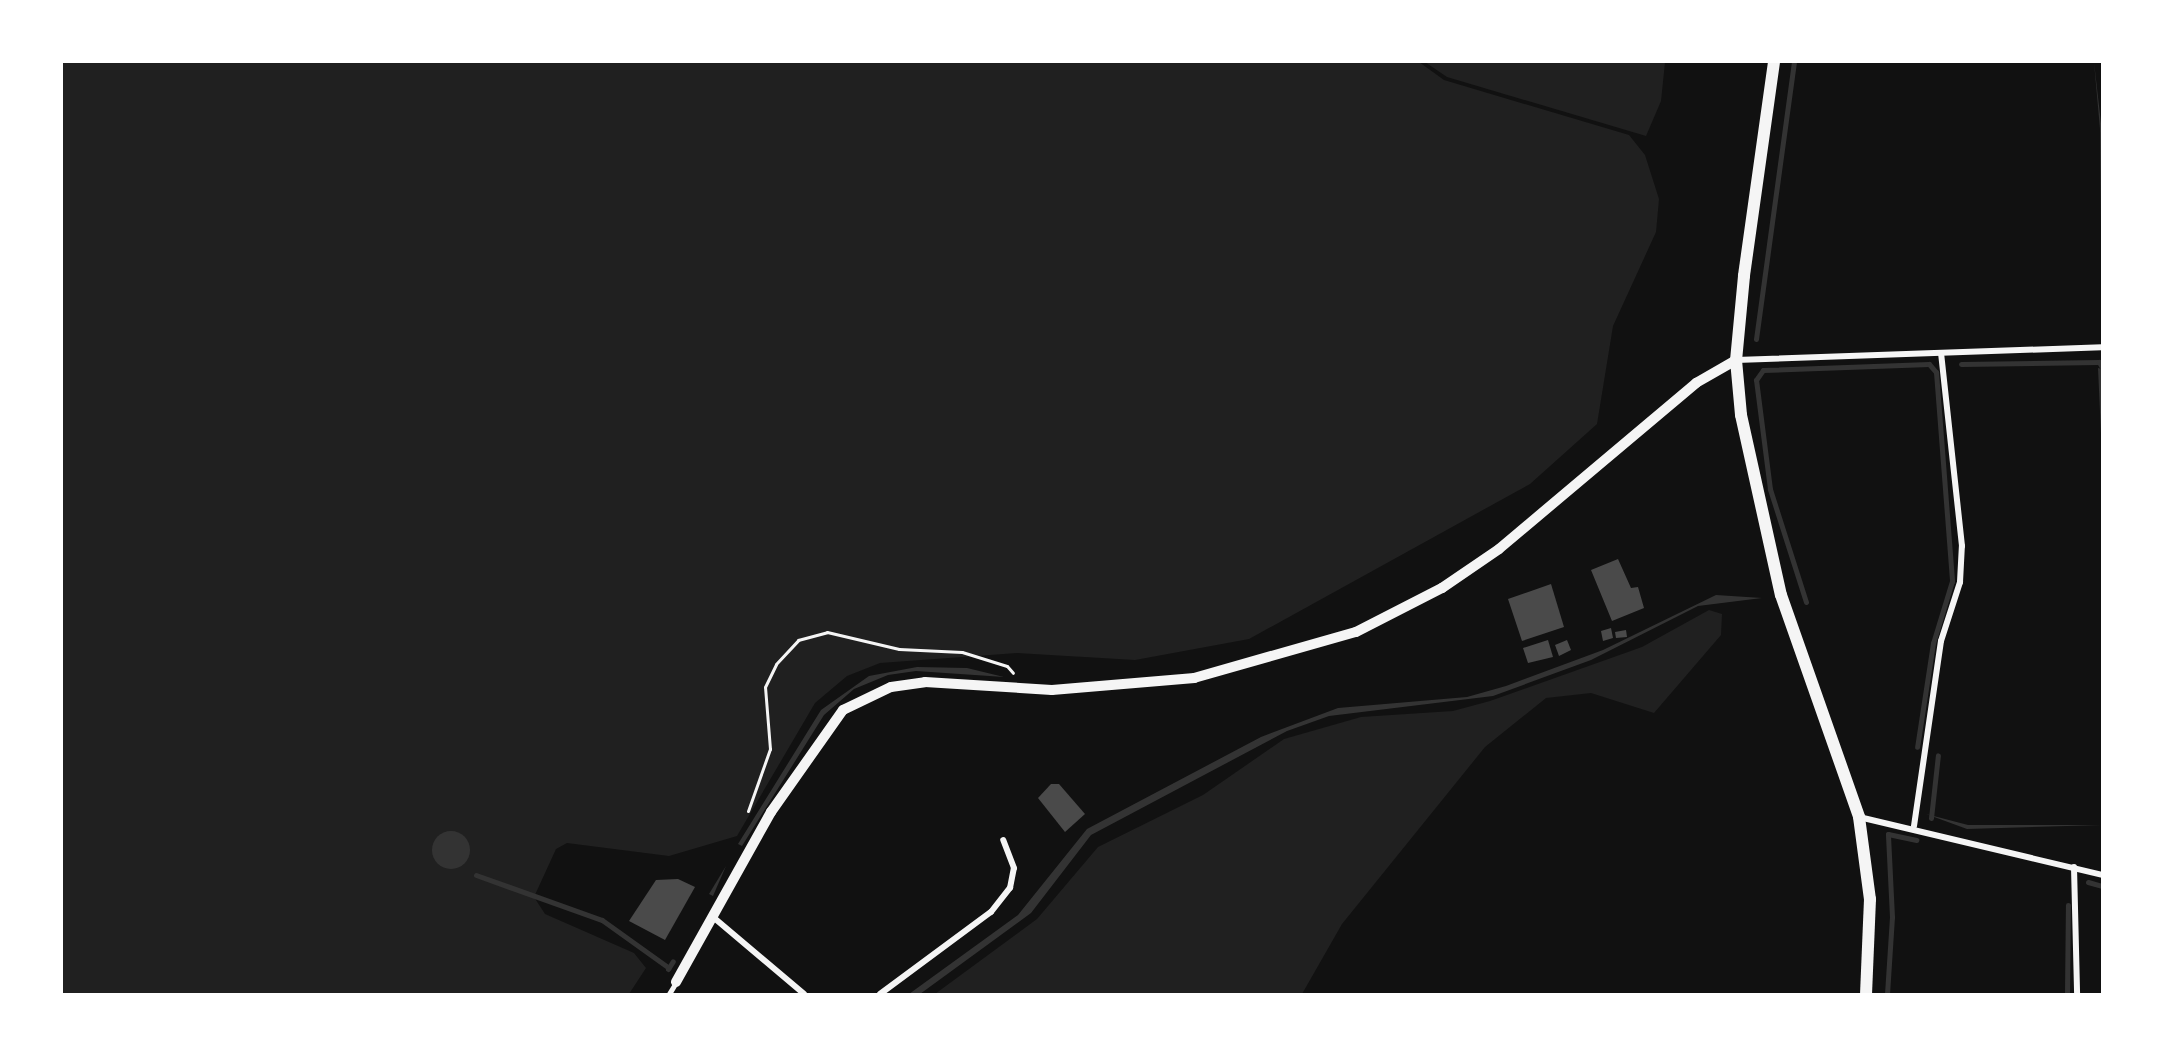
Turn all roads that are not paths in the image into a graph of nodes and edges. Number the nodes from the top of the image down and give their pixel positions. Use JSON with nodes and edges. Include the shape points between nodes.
{"nodes":[{"id":1,"x":1774,"y":62,"type":"edge"},
{"id":2,"x":2103,"y":347,"type":"edge"},
{"id":3,"x":1941,"y":354,"type":"junction"},
{"id":4,"x":1736,"y":360,"type":"junction"},
{"id":5,"x":1859,"y":817,"type":"junction"},
{"id":6,"x":1914,"y":826,"type":"junction"},
{"id":7,"x":1003,"y":840,"type":"dead end"},
{"id":8,"x":2074,"y":867,"type":"junction"},
{"id":9,"x":2103,"y":874,"type":"edge"},
{"id":10,"x":713,"y":917,"type":"junction"},
{"id":11,"x":676,"y":982,"type":"joint"},
{"id":12,"x":669,"y":994,"type":"edge"},
{"id":13,"x":804,"y":994,"type":"edge"},
{"id":14,"x":880,"y":994,"type":"edge"},
{"id":15,"x":1866,"y":994,"type":"edge"},
{"id":16,"x":2077,"y":994,"type":"edge"}],
"edges":[{"from":1,"to":4,"type":"main road"},
{"from":2,"to":3,"type":"street"},
{"from":3,"to":4,"type":"street"},
{"from":3,"to":6,"type":"street","via":[[1962,546],[1960,582],[1941,641]]},
{"from":4,"to":5,"type":"main road","via":[[1753,488],[1781,595]]},
{"from":4,"to":10,"type":"street","via":[[1696,383],[1499,549],[1442,588],[1356,632],[1194,678],[1052,690],[925,682],[891,687],[843,710],[771,812]]},
{"from":5,"to":6,"type":"street"},
{"from":5,"to":15,"type":"main road","via":[[1870,899]]},
{"from":6,"to":8,"type":"street"},
{"from":7,"to":14,"type":"street","via":[[1014,868],[1010,888],[991,912]]},
{"from":8,"to":9,"type":"street"},
{"from":8,"to":16,"type":"street"},
{"from":10,"to":11,"type":"street"},
{"from":10,"to":13,"type":"street"},
{"from":11,"to":12,"type":"lane"}]}
